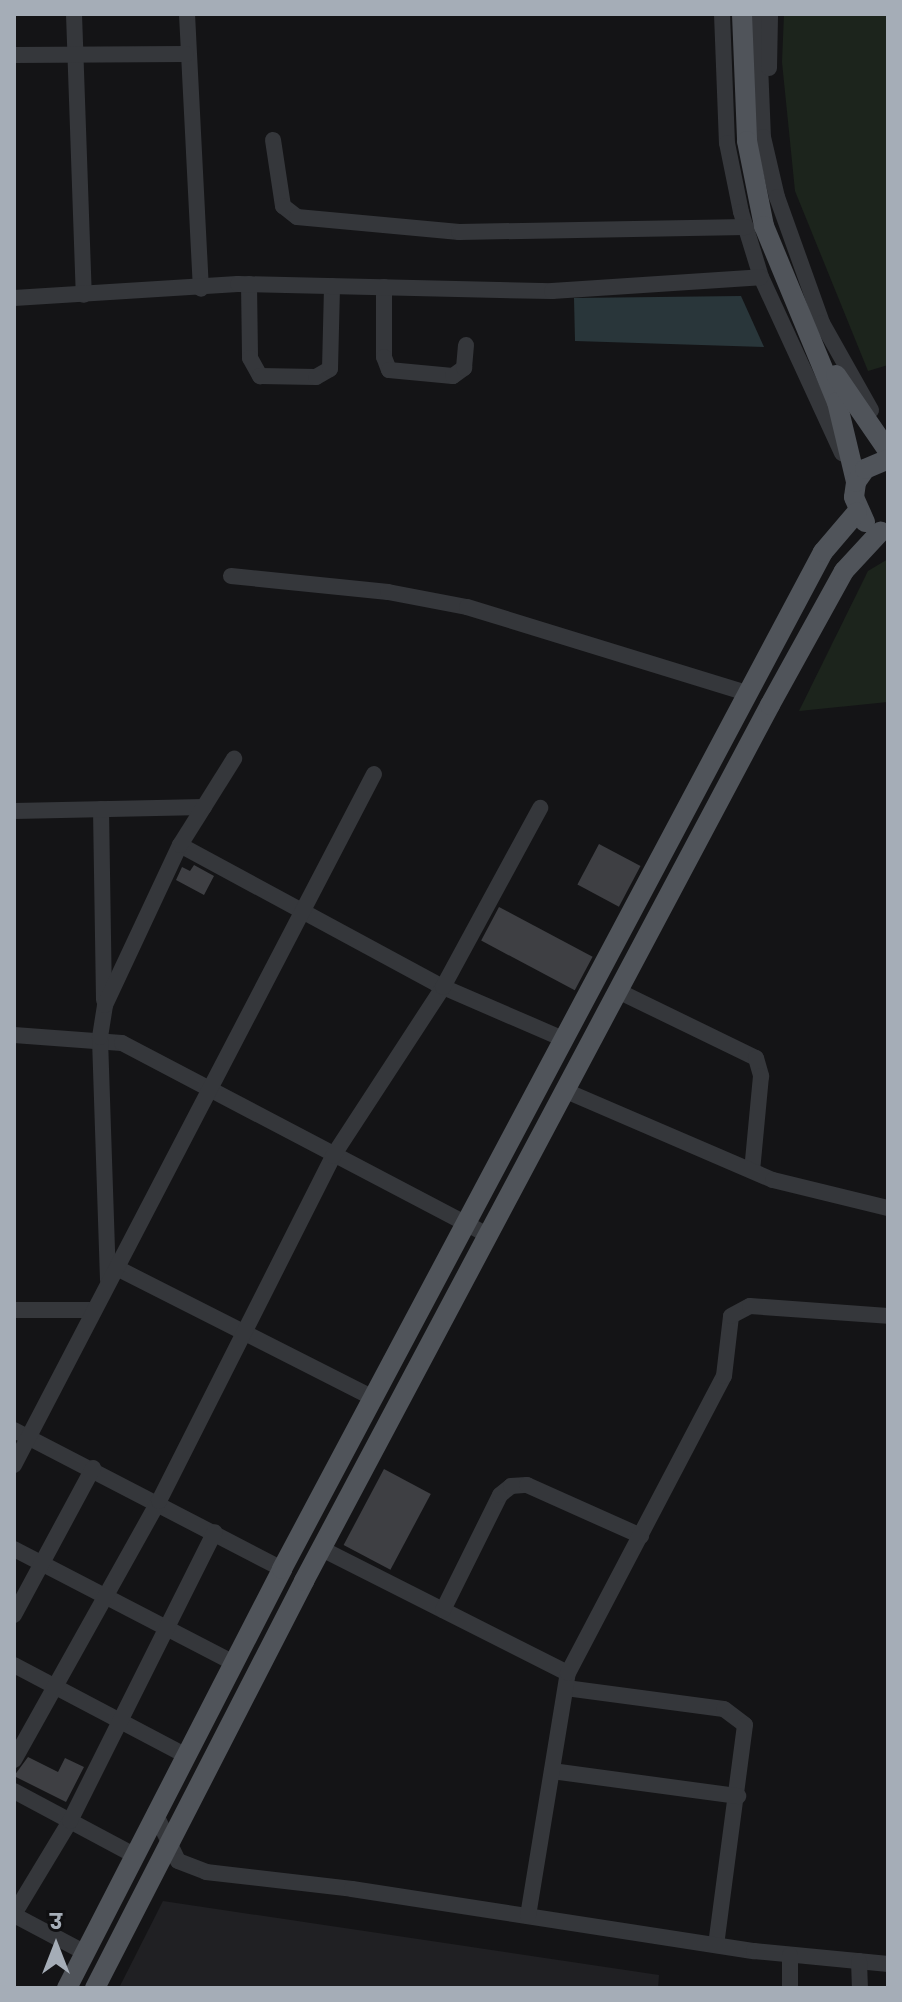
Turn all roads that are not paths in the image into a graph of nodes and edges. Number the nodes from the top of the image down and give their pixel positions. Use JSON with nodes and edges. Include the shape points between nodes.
{"nodes":[{"id":1,"x":74,"y":14,"type":"edge"},
{"id":2,"x":187,"y":14,"type":"edge"},
{"id":3,"x":722,"y":14,"type":"edge"},
{"id":4,"x":742,"y":14,"type":"edge"},
{"id":5,"x":758,"y":14,"type":"edge"},
{"id":6,"x":770,"y":14,"type":"edge"},
{"id":7,"x":74,"y":54,"type":"junction"},
{"id":8,"x":186,"y":54,"type":"junction"},
{"id":9,"x":14,"y":55,"type":"edge"},
{"id":10,"x":273,"y":140,"type":"dead end"},
{"id":11,"x":746,"y":227,"type":"junction"},
{"id":12,"x":797,"y":263,"type":"junction"},
{"id":13,"x":761,"y":277,"type":"junction"},
{"id":14,"x":249,"y":284,"type":"junction"},
{"id":15,"x":332,"y":286,"type":"junction"},
{"id":16,"x":384,"y":287,"type":"junction"},
{"id":17,"x":201,"y":289,"type":"junction"},
{"id":18,"x":84,"y":295,"type":"junction"},
{"id":19,"x":14,"y":298,"type":"edge"},
{"id":20,"x":812,"y":338,"type":"junction"},
{"id":21,"x":466,"y":345,"type":"dead end"},
{"id":22,"x":888,"y":435,"type":"edge"},
{"id":23,"x":888,"y":451,"type":"edge"},
{"id":24,"x":888,"y":459,"type":"edge"},
{"id":25,"x":856,"y":497,"type":"junction"},
{"id":26,"x":884,"y":532,"type":"edge"},
{"id":27,"x":231,"y":576,"type":"dead end"},
{"id":28,"x":747,"y":693,"type":"junction"},
{"id":29,"x":234,"y":759,"type":"dead end"},
{"id":30,"x":374,"y":774,"type":"dead end"},
{"id":31,"x":204,"y":807,"type":"junction"},
{"id":32,"x":540,"y":808,"type":"dead end"},
{"id":33,"x":101,"y":809,"type":"junction"},
{"id":34,"x":14,"y":811,"type":"edge"},
{"id":35,"x":180,"y":845,"type":"junction"},
{"id":36,"x":301,"y":911,"type":"junction"},
{"id":37,"x":443,"y":987,"type":"junction"},
{"id":38,"x":618,"y":991,"type":"junction"},
{"id":39,"x":105,"y":1005,"type":"junction"},
{"id":40,"x":14,"y":1035,"type":"edge"},
{"id":41,"x":100,"y":1037,"type":"junction"},
{"id":42,"x":563,"y":1039,"type":"junction"},
{"id":43,"x":209,"y":1090,"type":"junction"},
{"id":44,"x":566,"y":1091,"type":"junction"},
{"id":45,"x":333,"y":1156,"type":"junction"},
{"id":46,"x":752,"y":1171,"type":"junction"},
{"id":47,"x":888,"y":1208,"type":"edge"},
{"id":48,"x":464,"y":1224,"type":"junction"},
{"id":49,"x":487,"y":1235,"type":"junction"},
{"id":50,"x":111,"y":1274,"type":"junction"},
{"id":51,"x":14,"y":1310,"type":"edge"},
{"id":52,"x":93,"y":1310,"type":"junction"},
{"id":53,"x":888,"y":1316,"type":"edge"},
{"id":54,"x":245,"y":1332,"type":"junction"},
{"id":55,"x":373,"y":1398,"type":"junction"},
{"id":56,"x":14,"y":1430,"type":"edge"},
{"id":57,"x":30,"y":1437,"type":"junction"},
{"id":58,"x":14,"y":1465,"type":"edge"},
{"id":59,"x":93,"y":1468,"type":"junction"},
{"id":60,"x":159,"y":1501,"type":"junction"},
{"id":61,"x":215,"y":1532,"type":"junction"},
{"id":62,"x":641,"y":1536,"type":"junction"},
{"id":63,"x":14,"y":1549,"type":"edge"},
{"id":64,"x":322,"y":1549,"type":"junction"},
{"id":65,"x":43,"y":1563,"type":"junction"},
{"id":66,"x":282,"y":1569,"type":"junction"},
{"id":67,"x":104,"y":1595,"type":"junction"},
{"id":68,"x":443,"y":1610,"type":"junction"},
{"id":69,"x":14,"y":1615,"type":"edge"},
{"id":70,"x":166,"y":1627,"type":"junction"},
{"id":71,"x":234,"y":1663,"type":"junction"},
{"id":72,"x":14,"y":1665,"type":"edge"},
{"id":73,"x":567,"y":1680,"type":"junction"},
{"id":74,"x":56,"y":1687,"type":"junction"},
{"id":75,"x":117,"y":1719,"type":"junction"},
{"id":76,"x":185,"y":1755,"type":"junction"},
{"id":77,"x":14,"y":1760,"type":"edge"},
{"id":78,"x":552,"y":1771,"type":"junction"},
{"id":79,"x":14,"y":1791,"type":"edge"},
{"id":80,"x":738,"y":1796,"type":"junction"},
{"id":81,"x":155,"y":1813,"type":"junction"},
{"id":82,"x":70,"y":1821,"type":"junction"},
{"id":83,"x":167,"y":1843,"type":"junction"},
{"id":84,"x":132,"y":1854,"type":"junction"},
{"id":85,"x":14,"y":1915,"type":"edge"},
{"id":86,"x":528,"y":1916,"type":"junction"},
{"id":87,"x":716,"y":1945,"type":"junction"},
{"id":88,"x":84,"y":1952,"type":"junction"},
{"id":89,"x":790,"y":1955,"type":"junction"},
{"id":90,"x":859,"y":1961,"type":"junction"},
{"id":91,"x":888,"y":1964,"type":"edge"},
{"id":92,"x":67,"y":1988,"type":"edge"},
{"id":93,"x":95,"y":1988,"type":"edge"},
{"id":94,"x":790,"y":1988,"type":"edge"},
{"id":95,"x":860,"y":1988,"type":"edge"}],
"edges":[{"from":1,"to":7,"type":"street"},
{"from":2,"to":8,"type":"street"},
{"from":3,"to":11,"type":"street","via":[[727,143]]},
{"from":4,"to":20,"type":"main road","via":[[744,103],[755,188],[778,266]]},
{"from":5,"to":12,"type":"street","via":[[763,137]]},
{"from":6,"to":12,"type":"street","via":[[772,136]]},
{"from":7,"to":8,"type":"street"},
{"from":7,"to":9,"type":"street"},
{"from":7,"to":18,"type":"street"},
{"from":8,"to":17,"type":"street"},
{"from":10,"to":11,"type":"street","via":[[283,206],[297,217],[459,232]]},
{"from":11,"to":13,"type":"street"},
{"from":12,"to":22,"type":"street","via":[[843,365]]},
{"from":13,"to":16,"type":"street","via":[[552,291]]},
{"from":13,"to":25,"type":"street","via":[[840,447]]},
{"from":14,"to":15,"type":"street"},
{"from":14,"to":15,"type":"street","via":[[251,366],[260,376],[316,377],[330,369]]},
{"from":14,"to":17,"type":"street"},
{"from":15,"to":16,"type":"street"},
{"from":16,"to":21,"type":"street","via":[[384,357],[389,370],[453,376],[464,368]]},
{"from":17,"to":18,"type":"street"},
{"from":18,"to":19,"type":"street"},
{"from":20,"to":23,"type":"main road"},
{"from":20,"to":25,"type":"main road","via":[[837,402]]},
{"from":24,"to":25,"type":"main road","via":[[865,469]]},
{"from":25,"to":26,"type":"main road"},
{"from":25,"to":28,"type":"main road"},
{"from":26,"to":38,"type":"main road","via":[[844,571]]},
{"from":27,"to":28,"type":"street","via":[[388,592],[467,607]]},
{"from":28,"to":42,"type":"main road"},
{"from":29,"to":31,"type":"street"},
{"from":30,"to":36,"type":"street"},
{"from":31,"to":33,"type":"street"},
{"from":31,"to":35,"type":"street"},
{"from":32,"to":37,"type":"street"},
{"from":33,"to":34,"type":"street"},
{"from":33,"to":39,"type":"street"},
{"from":35,"to":36,"type":"street"},
{"from":35,"to":39,"type":"street"},
{"from":36,"to":37,"type":"street"},
{"from":36,"to":43,"type":"street"},
{"from":37,"to":42,"type":"street"},
{"from":37,"to":45,"type":"street"},
{"from":38,"to":44,"type":"main road"},
{"from":38,"to":46,"type":"street","via":[[756,1058],[761,1076]]},
{"from":39,"to":41,"type":"street"},
{"from":40,"to":41,"type":"street"},
{"from":41,"to":43,"type":"street","via":[[122,1043]]},
{"from":41,"to":50,"type":"street"},
{"from":42,"to":48,"type":"main road"},
{"from":43,"to":45,"type":"street"},
{"from":43,"to":50,"type":"street"},
{"from":44,"to":46,"type":"street"},
{"from":44,"to":49,"type":"main road"},
{"from":45,"to":48,"type":"street"},
{"from":45,"to":54,"type":"street"},
{"from":46,"to":47,"type":"street","via":[[821,1195]]},
{"from":48,"to":49,"type":"street"},
{"from":48,"to":55,"type":"main road"},
{"from":49,"to":64,"type":"main road"},
{"from":50,"to":52,"type":"street"},
{"from":50,"to":54,"type":"street"},
{"from":51,"to":52,"type":"street"},
{"from":52,"to":57,"type":"street"},
{"from":53,"to":62,"type":"street","via":[[750,1306],[734,1312],[724,1376]]},
{"from":54,"to":55,"type":"street"},
{"from":54,"to":60,"type":"street"},
{"from":55,"to":66,"type":"main road"},
{"from":56,"to":57,"type":"street"},
{"from":57,"to":58,"type":"street"},
{"from":57,"to":59,"type":"street"},
{"from":59,"to":60,"type":"street"},
{"from":59,"to":65,"type":"street"},
{"from":60,"to":61,"type":"street"},
{"from":60,"to":67,"type":"street"},
{"from":61,"to":66,"type":"street"},
{"from":61,"to":70,"type":"street"},
{"from":62,"to":68,"type":"street","via":[[527,1485],[511,1486],[500,1495]]},
{"from":62,"to":73,"type":"street"},
{"from":63,"to":65,"type":"street"},
{"from":64,"to":68,"type":"street"},
{"from":64,"to":83,"type":"main road"},
{"from":65,"to":67,"type":"street"},
{"from":65,"to":69,"type":"street"},
{"from":66,"to":71,"type":"main road"},
{"from":67,"to":70,"type":"street"},
{"from":67,"to":74,"type":"street"},
{"from":68,"to":73,"type":"street"},
{"from":70,"to":71,"type":"street"},
{"from":70,"to":75,"type":"street"},
{"from":71,"to":76,"type":"main road"},
{"from":72,"to":74,"type":"street"},
{"from":73,"to":78,"type":"street"},
{"from":73,"to":80,"type":"street","via":[[734,1713],[747,1735]]},
{"from":74,"to":75,"type":"street"},
{"from":74,"to":77,"type":"street"},
{"from":75,"to":76,"type":"street"},
{"from":75,"to":82,"type":"street"},
{"from":76,"to":81,"type":"main road"},
{"from":78,"to":80,"type":"street"},
{"from":78,"to":86,"type":"street"},
{"from":79,"to":82,"type":"street"},
{"from":80,"to":87,"type":"street"},
{"from":81,"to":83,"type":"street"},
{"from":81,"to":84,"type":"main road"},
{"from":82,"to":84,"type":"street"},
{"from":82,"to":85,"type":"street"},
{"from":83,"to":86,"type":"street","via":[[185,1867],[206,1872]]},
{"from":83,"to":93,"type":"main road"},
{"from":84,"to":88,"type":"main road"},
{"from":85,"to":88,"type":"street"},
{"from":86,"to":87,"type":"street"},
{"from":87,"to":89,"type":"street"},
{"from":88,"to":92,"type":"main road"},
{"from":89,"to":90,"type":"street"},
{"from":89,"to":94,"type":"street"},
{"from":90,"to":91,"type":"street"},
{"from":90,"to":95,"type":"street"}]}
